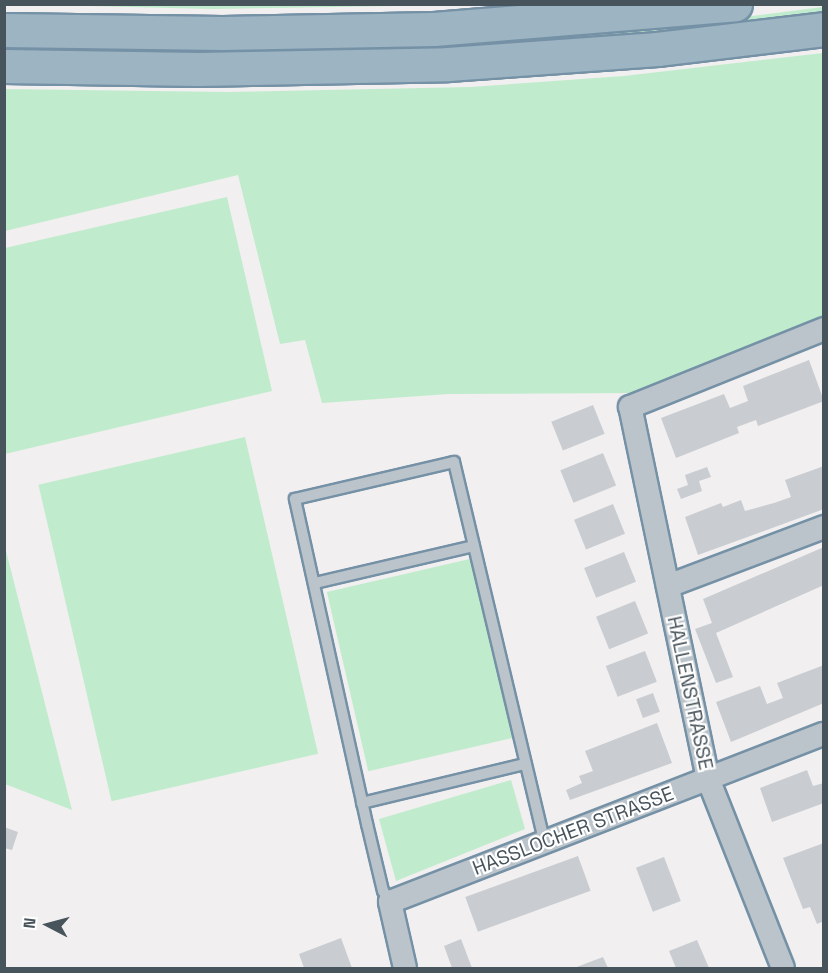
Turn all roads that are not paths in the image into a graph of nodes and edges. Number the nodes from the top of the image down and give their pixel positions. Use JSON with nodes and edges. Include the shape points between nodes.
{"nodes":[{"id":1,"x":735,"y":4,"type":"edge"},
{"id":2,"x":824,"y":29,"type":"edge"},
{"id":3,"x":4,"y":30,"type":"edge"},
{"id":4,"x":4,"y":66,"type":"edge"},
{"id":5,"x":823,"y":329,"type":"edge"},
{"id":6,"x":824,"y":527,"type":"edge"},
{"id":7,"x":474,"y":546,"type":"junction"},
{"id":8,"x":315,"y":583,"type":"junction"},
{"id":9,"x":668,"y":586,"type":"junction"},
{"id":10,"x":824,"y":734,"type":"edge"},
{"id":11,"x":525,"y":764,"type":"junction"},
{"id":12,"x":708,"y":779,"type":"junction"},
{"id":13,"x":362,"y":803,"type":"junction"},
{"id":14,"x":544,"y":841,"type":"junction"},
{"id":15,"x":390,"y":902,"type":"junction"},
{"id":16,"x":405,"y":969,"type":"edge"},
{"id":17,"x":783,"y":969,"type":"edge"}],
"edges":[{"from":1,"to":3,"type":"highway","via":[[434,29],[222,33]]},
{"from":2,"to":4,"type":"highway","via":[[657,49],[448,64],[209,69]]},
{"from":5,"to":9,"type":"street","name":"HALLENSTRASSE","via":[[630,407]]},
{"from":6,"to":9,"type":"street"},
{"from":7,"to":8,"type":"lane"},
{"from":7,"to":8,"type":"lane","via":[[454,462],[340,488],[295,499]]},
{"from":7,"to":11,"type":"lane"},
{"from":8,"to":13,"type":"lane"},
{"from":9,"to":12,"type":"street","name":"HALLENSTRASSE"},
{"from":10,"to":12,"type":"street","name":"HASSLOCHER STRASSE"},
{"from":11,"to":13,"type":"lane"},
{"from":11,"to":14,"type":"lane"},
{"from":12,"to":14,"type":"street","name":"HASSLOCHER STRASSE"},
{"from":12,"to":17,"type":"street","name":"HALLENSTRASSE"},
{"from":13,"to":15,"type":"lane","via":[[383,891]]},
{"from":14,"to":15,"type":"street","name":"HASSLOCHER STRASSE"},
{"from":15,"to":16,"type":"street"}]}
